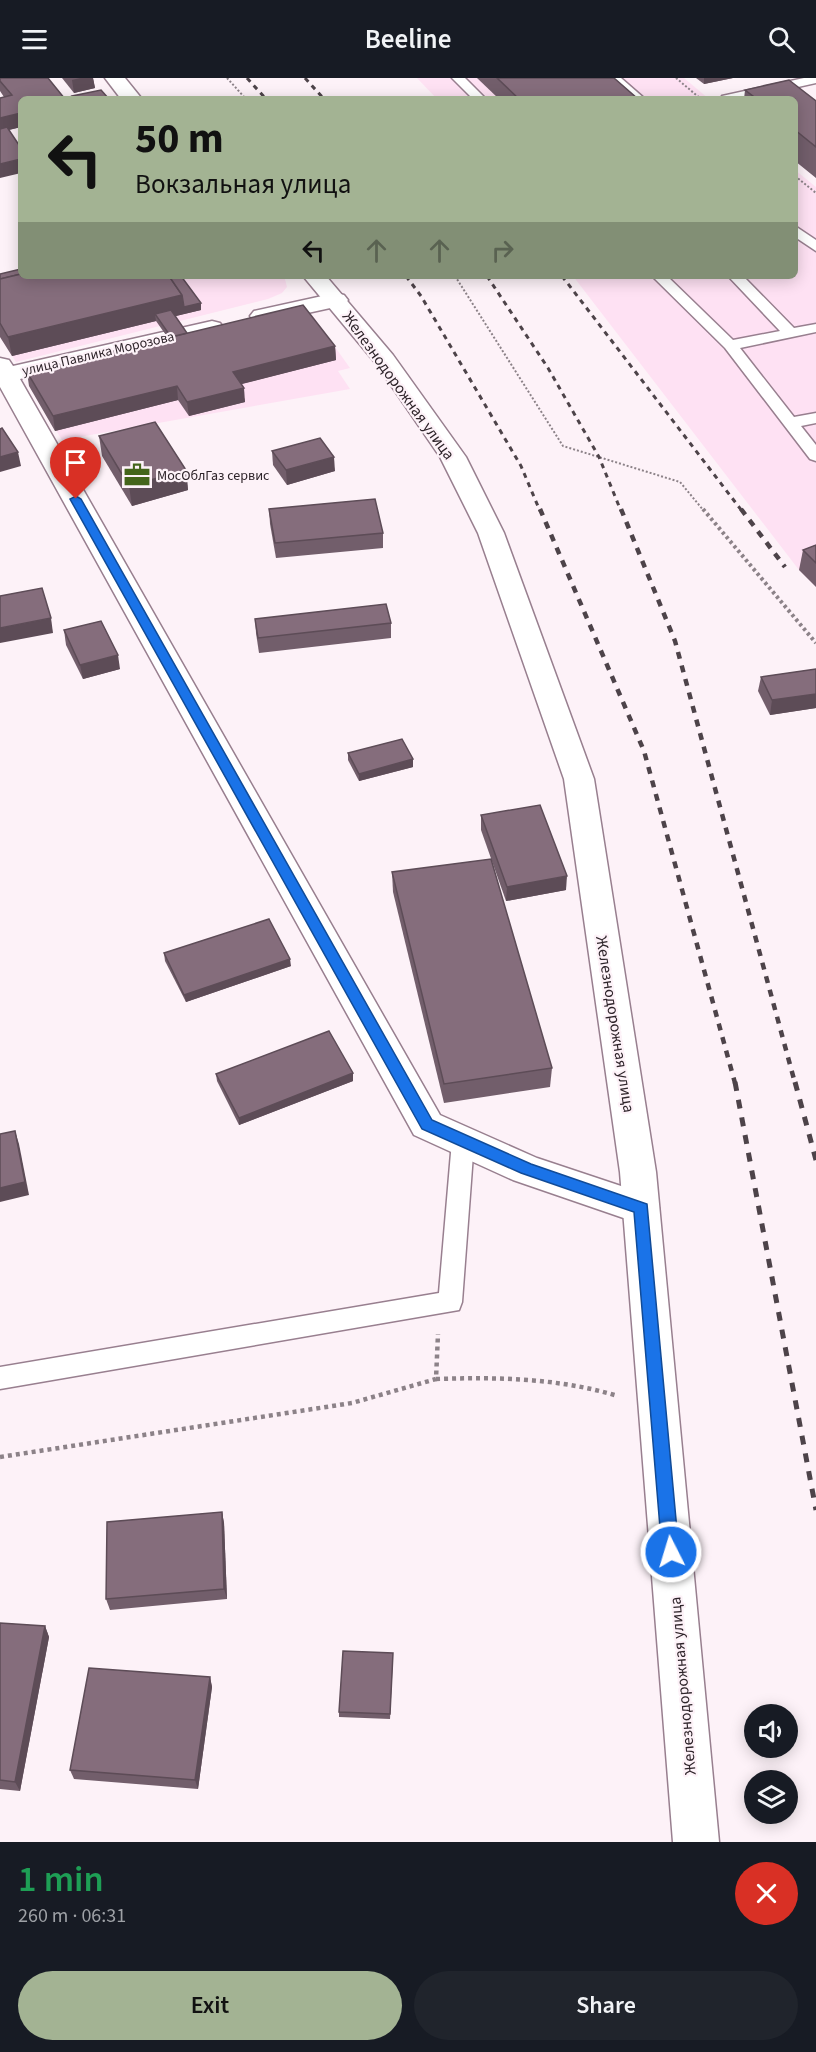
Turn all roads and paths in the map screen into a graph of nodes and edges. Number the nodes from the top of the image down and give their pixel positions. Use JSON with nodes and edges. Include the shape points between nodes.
{"nodes":[{"id":1,"x":115,"y":78,"type":"edge"},
{"id":2,"x":227,"y":78,"type":"edge"},
{"id":3,"x":458,"y":78,"type":"edge"},
{"id":4,"x":613,"y":78,"type":"edge"},
{"id":5,"x":676,"y":78,"type":"edge"},
{"id":6,"x":772,"y":78,"type":"edge"},
{"id":7,"x":816,"y":79,"type":"edge"},
{"id":8,"x":784,"y":87,"type":"junction"},
{"id":9,"x":130,"y":96,"type":"edge"},
{"id":10,"x":243,"y":96,"type":"edge"},
{"id":11,"x":477,"y":96,"type":"edge"},
{"id":12,"x":635,"y":96,"type":"edge"},
{"id":13,"x":698,"y":96,"type":"edge"},
{"id":14,"x":741,"y":96,"type":"edge"},
{"id":15,"x":796,"y":96,"type":"edge"},
{"id":16,"x":798,"y":178,"type":"edge"},
{"id":17,"x":816,"y":193,"type":"edge"},
{"id":18,"x":798,"y":232,"type":"edge"},
{"id":19,"x":816,"y":247,"type":"edge"},
{"id":20,"x":457,"y":279,"type":"edge"},
{"id":21,"x":662,"y":279,"type":"edge"},
{"id":22,"x":738,"y":279,"type":"edge"},
{"id":23,"x":325,"y":288,"type":"edge"},
{"id":24,"x":816,"y":328,"type":"edge"},
{"id":25,"x":791,"y":333,"type":"junction"},
{"id":26,"x":730,"y":345,"type":"junction"},
{"id":27,"x":2,"y":372,"type":"edge"},
{"id":28,"x":816,"y":418,"type":"edge"},
{"id":29,"x":790,"y":423,"type":"junction"},
{"id":30,"x":816,"y":456,"type":"edge"},
{"id":31,"x":816,"y":643,"type":"edge"},
{"id":32,"x":463,"y":1141,"type":"junction"},
{"id":33,"x":641,"y":1208,"type":"junction"},
{"id":34,"x":450,"y":1302,"type":"junction"},
{"id":35,"x":0,"y":1378,"type":"edge"},
{"id":36,"x":436,"y":1379,"type":"junction"},
{"id":37,"x":659,"y":1411,"type":"junction"},
{"id":38,"x":0,"y":1457,"type":"edge"},
{"id":39,"x":696,"y":1842,"type":"edge"}],
"edges":[{"from":1,"to":9,"type":"street"},
{"from":2,"to":10,"type":"path"},
{"from":3,"to":11,"type":"lane"},
{"from":4,"to":12,"type":"lane"},
{"from":5,"to":13,"type":"path"},
{"from":6,"to":8,"type":"lane"},
{"from":7,"to":8,"type":"lane"},
{"from":8,"to":14,"type":"lane"},
{"from":8,"to":15,"type":"lane"},
{"from":16,"to":17,"type":"path"},
{"from":18,"to":19,"type":"lane"},
{"from":20,"to":31,"type":"path","via":[[563,446],[680,482]]},
{"from":21,"to":26,"type":"lane"},
{"from":22,"to":25,"type":"lane"},
{"from":23,"to":27,"type":"street","name":"улица Павлика Морозова","via":[[239,322]]},
{"from":23,"to":33,"type":"street","name":"Железнодорожная улица","via":[[385,360],[458,466],[491,533],[579,779]]},
{"from":24,"to":25,"type":"lane"},
{"from":25,"to":26,"type":"lane"},
{"from":26,"to":29,"type":"lane"},
{"from":27,"to":32,"type":"street","via":[[427,1125]]},
{"from":28,"to":29,"type":"lane"},
{"from":29,"to":30,"type":"lane"},
{"from":32,"to":33,"type":"street","via":[[526,1169]]},
{"from":32,"to":34,"type":"lane"},
{"from":33,"to":37,"type":"street","name":"Железнодорожная улица"},
{"from":34,"to":35,"type":"lane"},
{"from":34,"to":36,"type":"path","via":[[436,1339]]},
{"from":36,"to":37,"type":"path","via":[[519,1377],[588,1385]]},
{"from":36,"to":38,"type":"path","via":[[352,1403]]},
{"from":37,"to":39,"type":"street","name":"Железнодорожная улица"}]}
